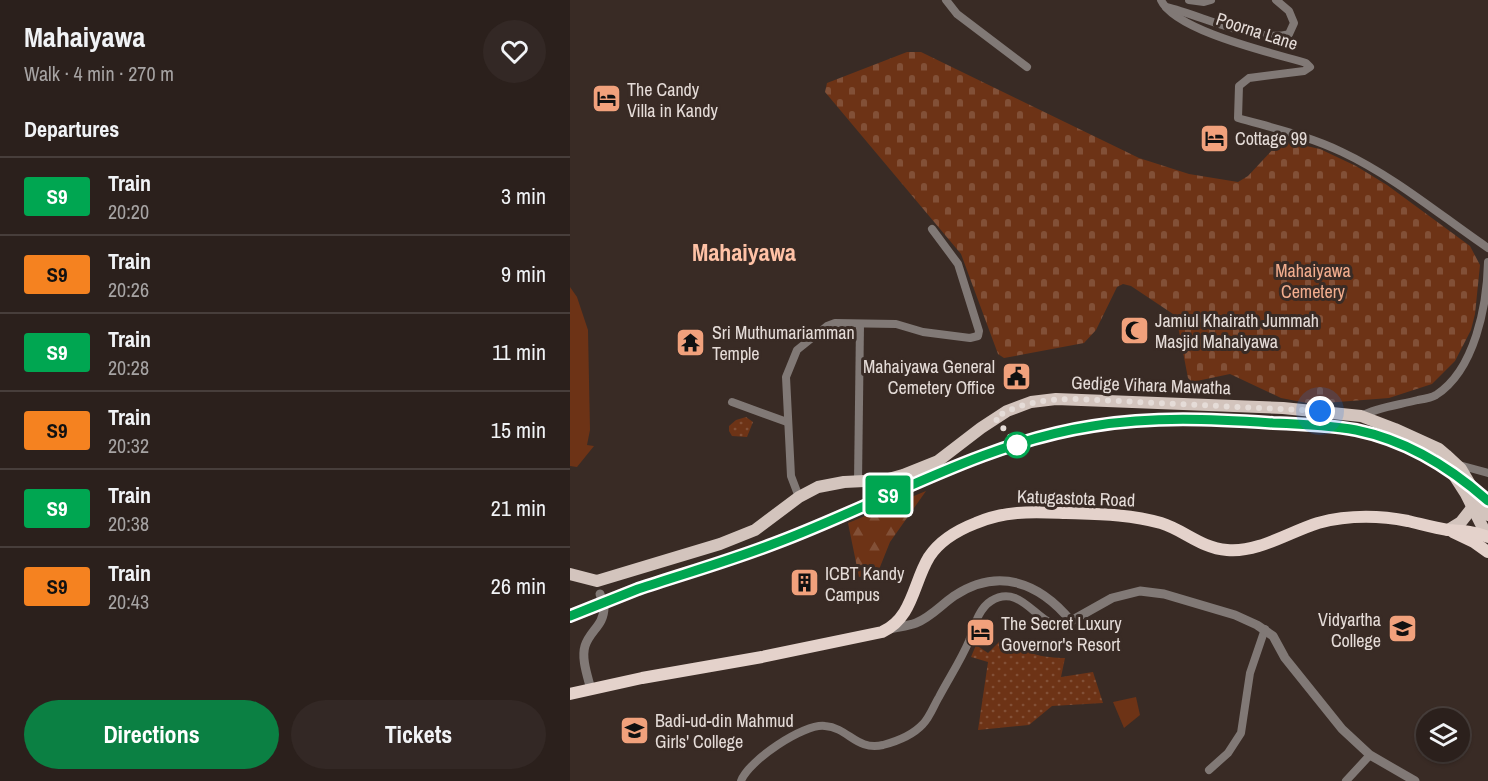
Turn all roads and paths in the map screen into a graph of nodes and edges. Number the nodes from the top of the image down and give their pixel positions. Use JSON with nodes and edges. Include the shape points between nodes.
{"nodes":[{"id":1,"x":946,"y":0,"type":"edge"},
{"id":2,"x":1189,"y":0,"type":"edge"},
{"id":3,"x":1211,"y":0,"type":"edge"},
{"id":4,"x":1276,"y":0,"type":"edge"},
{"id":5,"x":1163,"y":3,"type":"edge"},
{"id":6,"x":1027,"y":67,"type":"dead end"},
{"id":7,"x":932,"y":229,"type":"dead end"},
{"id":8,"x":1488,"y":248,"type":"edge"},
{"id":9,"x":1488,"y":262,"type":"edge"},
{"id":10,"x":860,"y":324,"type":"junction"},
{"id":11,"x":732,"y":402,"type":"dead end"},
{"id":12,"x":1361,"y":416,"type":"junction"},
{"id":13,"x":787,"y":422,"type":"junction"},
{"id":14,"x":1418,"y":440,"type":"junction"},
{"id":15,"x":1457,"y":465,"type":"junction"},
{"id":16,"x":1488,"y":473,"type":"edge"},
{"id":17,"x":858,"y":482,"type":"junction"},
{"id":18,"x":799,"y":497,"type":"junction"},
{"id":19,"x":1472,"y":508,"type":"junction"},
{"id":20,"x":1488,"y":515,"type":"edge"},
{"id":21,"x":1448,"y":530,"type":"junction"},
{"id":22,"x":1488,"y":537,"type":"edge"},
{"id":23,"x":1488,"y":552,"type":"edge"},
{"id":24,"x":570,"y":574,"type":"edge"},
{"id":25,"x":597,"y":581,"type":"junction"},
{"id":26,"x":1071,"y":621,"type":"junction"},
{"id":27,"x":890,"y":629,"type":"junction"},
{"id":28,"x":1265,"y":629,"type":"junction"},
{"id":29,"x":591,"y":690,"type":"junction"},
{"id":30,"x":570,"y":694,"type":"edge"},
{"id":31,"x":1370,"y":755,"type":"junction"},
{"id":32,"x":1209,"y":770,"type":"dead end"},
{"id":33,"x":741,"y":781,"type":"edge"},
{"id":34,"x":1346,"y":781,"type":"edge"},
{"id":35,"x":1415,"y":781,"type":"edge"}],
"edges":[{"from":1,"to":6,"type":"street","via":[[957,14]]},
{"from":2,"to":3,"type":"street"},
{"from":4,"to":5,"type":"street","via":[[1289,11],[1294,23],[1289,34],[1276,38]]},
{"from":5,"to":8,"type":"street","name":"Poorna Lane","via":[[1174,15],[1218,37],[1310,67],[1249,78],[1239,86],[1238,118],[1304,136],[1344,153]]},
{"from":7,"to":10,"type":"street","via":[[958,264],[978,336],[923,332],[896,324]]},
{"from":9,"to":12,"type":"street","via":[[1482,322],[1455,378],[1435,396]]},
{"from":10,"to":13,"type":"street","via":[[827,326],[796,350],[786,377]]},
{"from":10,"to":17,"type":"street"},
{"from":11,"to":13,"type":"street"},
{"from":12,"to":14,"type":"main road","name":"Gedige Vihara Mawatha"},
{"from":12,"to":17,"type":"main road","name":"Gedige Vihara Mawatha","via":[[1283,408],[1077,399],[1040,401],[1007,411],[920,469],[885,480]]},
{"from":13,"to":18,"type":"street","via":[[791,476]]},
{"from":14,"to":15,"type":"main road","name":"Gedige Vihara Mawatha","via":[[1439,449]]},
{"from":14,"to":19,"type":"main road","name":"Gedige Vihara Mawatha","via":[[1448,466]]},
{"from":15,"to":16,"type":"street"},
{"from":15,"to":20,"type":"main road","name":"Gedige Vihara Mawatha"},
{"from":17,"to":18,"type":"main road","name":"Gedige Vihara Mawatha","via":[[830,483]]},
{"from":18,"to":25,"type":"main road","name":"Gedige Vihara Mawatha","via":[[742,536]]},
{"from":19,"to":21,"type":"main road"},
{"from":19,"to":22,"type":"main road","name":"Gedige Vihara Mawatha"},
{"from":21,"to":22,"type":"highway","name":"Katugastota Road"},
{"from":21,"to":23,"type":"highway","name":"Katugastota Road"},
{"from":21,"to":27,"type":"highway","name":"Katugastota Road","via":[[1386,517],[1349,517],[1234,551],[1199,544],[1170,526],[1138,518],[1014,512],[980,521],[942,543],[927,561],[909,606]]},
{"from":24,"to":25,"type":"main road"},
{"from":25,"to":29,"type":"street","bridge":true,"via":[[604,611],[584,651]]},
{"from":26,"to":27,"type":"street","via":[[1034,589],[1003,581],[980,584],[954,596],[922,620]]},
{"from":26,"to":28,"type":"street","via":[[1112,598],[1140,591],[1236,615]]},
{"from":26,"to":33,"type":"street","via":[[1052,624],[1013,597],[990,602],[981,611],[964,652],[924,723],[908,736],[869,747],[835,728],[811,726],[776,746]]},
{"from":27,"to":29,"type":"highway"},
{"from":28,"to":31,"type":"street","via":[[1316,698]]},
{"from":28,"to":32,"type":"street","via":[[1250,673],[1241,733],[1228,753]]},
{"from":29,"to":30,"type":"highway"},
{"from":31,"to":34,"type":"street"},
{"from":31,"to":35,"type":"street"}]}
